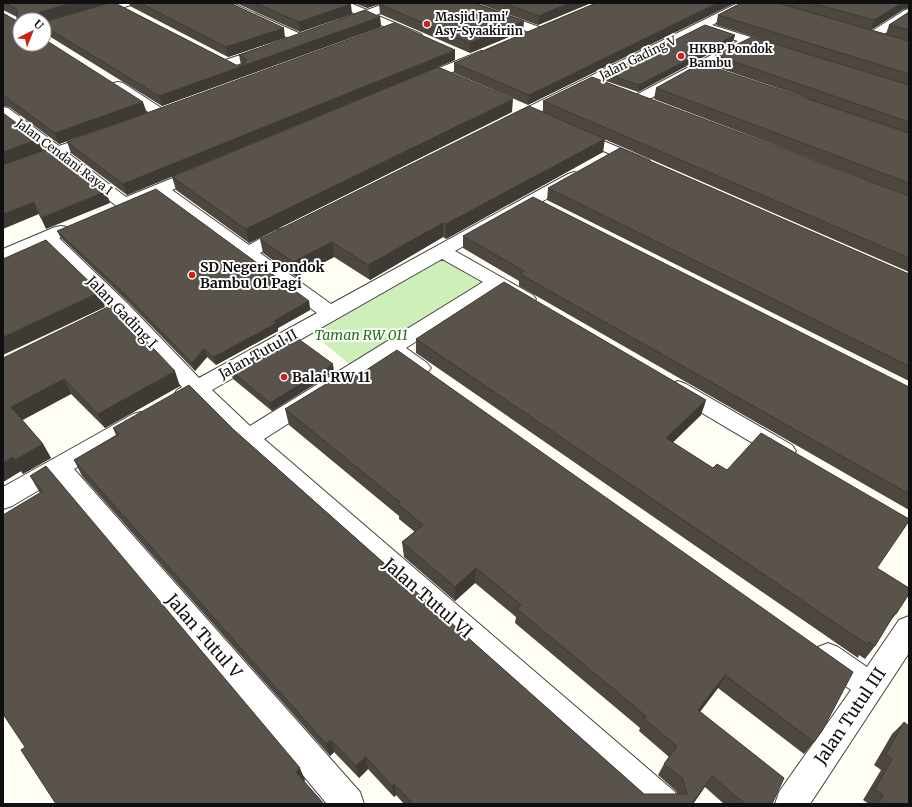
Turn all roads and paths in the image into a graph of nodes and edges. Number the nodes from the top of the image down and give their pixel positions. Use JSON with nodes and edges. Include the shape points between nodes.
{"nodes":[{"id":1,"x":224,"y":3,"type":"edge"},
{"id":2,"x":341,"y":3,"type":"edge"},
{"id":3,"x":397,"y":3,"type":"edge"},
{"id":4,"x":464,"y":3,"type":"edge"},
{"id":5,"x":748,"y":3,"type":"edge"},
{"id":6,"x":125,"y":7,"type":"edge"},
{"id":7,"x":907,"y":8,"type":"edge"},
{"id":8,"x":367,"y":14,"type":"junction"},
{"id":9,"x":52,"y":25,"type":"edge"},
{"id":10,"x":703,"y":26,"type":"junction"},
{"id":11,"x":396,"y":27,"type":"junction"},
{"id":12,"x":329,"y":28,"type":"edge"},
{"id":13,"x":314,"y":33,"type":"edge"},
{"id":14,"x":375,"y":35,"type":"edge"},
{"id":15,"x":299,"y":38,"type":"junction"},
{"id":16,"x":518,"y":40,"type":"edge"},
{"id":17,"x":748,"y":40,"type":"junction"},
{"id":18,"x":887,"y":41,"type":"edge"},
{"id":19,"x":431,"y":43,"type":"edge"},
{"id":20,"x":497,"y":48,"type":"edge"},
{"id":21,"x":452,"y":52,"type":"edge"},
{"id":22,"x":784,"y":52,"type":"edge"},
{"id":23,"x":214,"y":57,"type":"edge"},
{"id":24,"x":470,"y":60,"type":"junction"},
{"id":25,"x":227,"y":64,"type":"junction"},
{"id":26,"x":699,"y":67,"type":"junction"},
{"id":27,"x":714,"y":72,"type":"edge"},
{"id":28,"x":244,"y":73,"type":"edge"},
{"id":29,"x":439,"y":73,"type":"junction"},
{"id":30,"x":109,"y":81,"type":"edge"},
{"id":31,"x":591,"y":81,"type":"junction"},
{"id":32,"x":460,"y":82,"type":"edge"},
{"id":33,"x":402,"y":88,"type":"edge"},
{"id":34,"x":625,"y":94,"type":"junction"},
{"id":35,"x":508,"y":103,"type":"edge"},
{"id":36,"x":653,"y":105,"type":"edge"},
{"id":37,"x":176,"y":108,"type":"edge"},
{"id":38,"x":3,"y":110,"type":"edge"},
{"id":39,"x":528,"y":112,"type":"junction"},
{"id":40,"x":161,"y":114,"type":"junction"},
{"id":41,"x":147,"y":119,"type":"edge"},
{"id":42,"x":496,"y":128,"type":"edge"},
{"id":43,"x":109,"y":133,"type":"edge"},
{"id":44,"x":57,"y":152,"type":"junction"},
{"id":45,"x":618,"y":152,"type":"junction"},
{"id":46,"x":212,"y":168,"type":"edge"},
{"id":47,"x":654,"y":168,"type":"edge"},
{"id":48,"x":3,"y":172,"type":"edge"},
{"id":49,"x":161,"y":189,"type":"junction"},
{"id":50,"x":532,"y":201,"type":"junction"},
{"id":51,"x":125,"y":204,"type":"junction"},
{"id":52,"x":111,"y":210,"type":"edge"},
{"id":53,"x":553,"y":212,"type":"edge"},
{"id":54,"x":304,"y":223,"type":"edge"},
{"id":55,"x":75,"y":225,"type":"edge"},
{"id":56,"x":47,"y":237,"type":"junction"},
{"id":57,"x":442,"y":251,"type":"junction"},
{"id":58,"x":248,"y":252,"type":"junction"},
{"id":59,"x":3,"y":255,"type":"edge"},
{"id":60,"x":497,"y":282,"type":"junction"},
{"id":61,"x":545,"y":311,"type":"edge"},
{"id":62,"x":330,"y":313,"type":"junction"},
{"id":63,"x":392,"y":348,"type":"junction"},
{"id":64,"x":662,"y":379,"type":"edge"},
{"id":65,"x":437,"y":380,"type":"edge"},
{"id":66,"x":196,"y":388,"type":"junction"},
{"id":67,"x":248,"y":438,"type":"junction"},
{"id":68,"x":799,"y":460,"type":"edge"},
{"id":69,"x":59,"y":468,"type":"junction"},
{"id":70,"x":3,"y":499,"type":"edge"},
{"id":71,"x":909,"y":629,"type":"edge"},
{"id":72,"x":812,"y":645,"type":"edge"},
{"id":73,"x":870,"y":686,"type":"junction"},
{"id":74,"x":348,"y":804,"type":"edge"},
{"id":75,"x":663,"y":804,"type":"edge"},
{"id":76,"x":791,"y":804,"type":"edge"}],
"edges":[{"from":1,"to":15,"type":"street"},
{"from":2,"to":8,"type":"street"},
{"from":3,"to":8,"type":"street"},
{"from":4,"to":16,"type":"street","via":[[545,28]]},
{"from":5,"to":10,"type":"street","name":"Jalan Gading V"},
{"from":6,"to":9,"type":"street"},
{"from":7,"to":18,"type":"street","via":[[869,35]]},
{"from":8,"to":11,"type":"street"},
{"from":8,"to":12,"type":"street"},
{"from":10,"to":17,"type":"street"},
{"from":10,"to":31,"type":"street","name":"Jalan Gading V"},
{"from":11,"to":14,"type":"street"},
{"from":11,"to":19,"type":"street"},
{"from":13,"to":15,"type":"street"},
{"from":15,"to":25,"type":"street"},
{"from":17,"to":22,"type":"street"},
{"from":17,"to":26,"type":"street"},
{"from":20,"to":24,"type":"street"},
{"from":21,"to":24,"type":"street"},
{"from":23,"to":25,"type":"street"},
{"from":24,"to":29,"type":"street"},
{"from":25,"to":28,"type":"street"},
{"from":26,"to":27,"type":"street"},
{"from":26,"to":34,"type":"street"},
{"from":29,"to":32,"type":"street"},
{"from":29,"to":33,"type":"street"},
{"from":30,"to":40,"type":"street"},
{"from":31,"to":34,"type":"street"},
{"from":31,"to":39,"type":"street","name":"Jalan Gading V"},
{"from":34,"to":36,"type":"street"},
{"from":35,"to":39,"type":"street"},
{"from":37,"to":40,"type":"street"},
{"from":38,"to":44,"type":"street","name":"Jalan Cendani Raya I"},
{"from":39,"to":42,"type":"street","name":"Jalan Gading V"},
{"from":39,"to":45,"type":"street"},
{"from":40,"to":41,"type":"street"},
{"from":43,"to":44,"type":"street"},
{"from":44,"to":48,"type":"street"},
{"from":44,"to":51,"type":"street","name":"Jalan Cendani Raya I"},
{"from":45,"to":47,"type":"street"},
{"from":45,"to":50,"type":"street","name":"Jalan Tutul II"},
{"from":46,"to":49,"type":"street"},
{"from":49,"to":51,"type":"street"},
{"from":49,"to":58,"type":"street"},
{"from":50,"to":53,"type":"street"},
{"from":50,"to":57,"type":"street","name":"Jalan Tutul II"},
{"from":51,"to":52,"type":"street"},
{"from":54,"to":58,"type":"street"},
{"from":55,"to":56,"type":"street"},
{"from":56,"to":59,"type":"street"},
{"from":56,"to":66,"type":"street","name":"Jalan Gading I","via":[[114,312]]},
{"from":57,"to":60,"type":"street"},
{"from":57,"to":62,"type":"street","name":"Jalan Tutul II"},
{"from":58,"to":62,"type":"street"},
{"from":60,"to":61,"type":"street"},
{"from":60,"to":63,"type":"street"},
{"from":62,"to":66,"type":"street","name":"Jalan Tutul II"},
{"from":63,"to":65,"type":"street"},
{"from":63,"to":67,"type":"street"},
{"from":64,"to":68,"type":"street"},
{"from":66,"to":67,"type":"street","name":"Jalan Tutul VI"},
{"from":66,"to":69,"type":"street","name":"Jalan Tutul II"},
{"from":67,"to":75,"type":"street","name":"Jalan Tutul VI"},
{"from":69,"to":70,"type":"street","name":"Jalan Tutul II"},
{"from":69,"to":74,"type":"street","name":"Jalan Tutul V"},
{"from":71,"to":73,"type":"street","name":"Jalan Tutul III"},
{"from":72,"to":73,"type":"street"},
{"from":73,"to":76,"type":"street","name":"Jalan Tutul III"}]}
